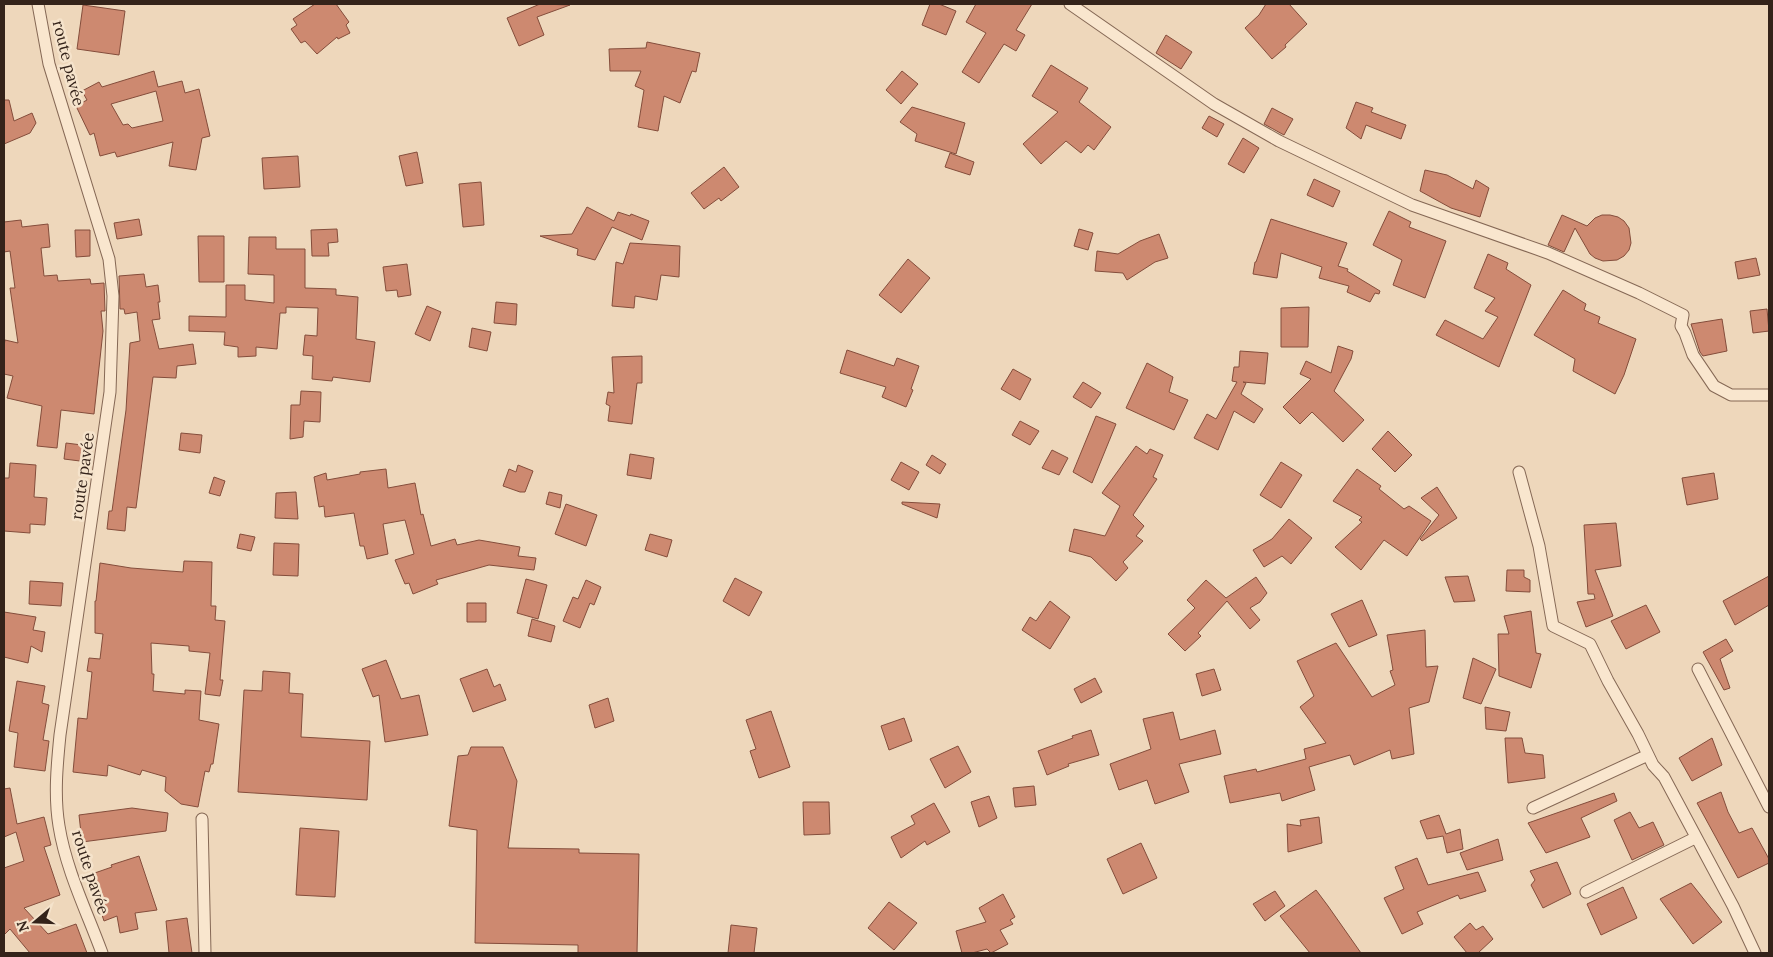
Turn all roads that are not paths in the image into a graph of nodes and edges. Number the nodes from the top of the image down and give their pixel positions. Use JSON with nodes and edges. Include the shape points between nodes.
{"nodes":[{"id":1,"x":38,"y":4,"type":"edge"},
{"id":2,"x":1070,"y":4,"type":"edge"},
{"id":3,"x":1769,"y":395,"type":"edge"},
{"id":4,"x":1519,"y":472,"type":"dead end"},
{"id":5,"x":1698,"y":669,"type":"dead end"},
{"id":6,"x":1648,"y":755,"type":"junction"},
{"id":7,"x":1769,"y":807,"type":"edge"},
{"id":8,"x":1533,"y":808,"type":"dead end"},
{"id":9,"x":202,"y":819,"type":"dead end"},
{"id":10,"x":1696,"y":838,"type":"junction"},
{"id":11,"x":1586,"y":892,"type":"dead end"},
{"id":12,"x":102,"y":953,"type":"edge"},
{"id":13,"x":206,"y":953,"type":"edge"},
{"id":14,"x":1755,"y":953,"type":"edge"}],
"edges":[{"from":1,"to":12,"type":"street","name":"route pavée","via":[[49,64],[109,259],[113,296],[110,392],[56,782],[59,826],[71,871]]},
{"from":2,"to":3,"type":"street","via":[[1214,104],[1279,141],[1412,205],[1548,253],[1683,315],[1681,326],[1693,355],[1714,386],[1731,395]]},
{"from":4,"to":6,"type":"street","via":[[1539,546],[1553,626],[1590,644]]},
{"from":5,"to":7,"type":"street"},
{"from":6,"to":8,"type":"street"},
{"from":6,"to":10,"type":"street","via":[[1664,777]]},
{"from":9,"to":13,"type":"street"},
{"from":10,"to":11,"type":"street"},
{"from":10,"to":14,"type":"street"}]}
